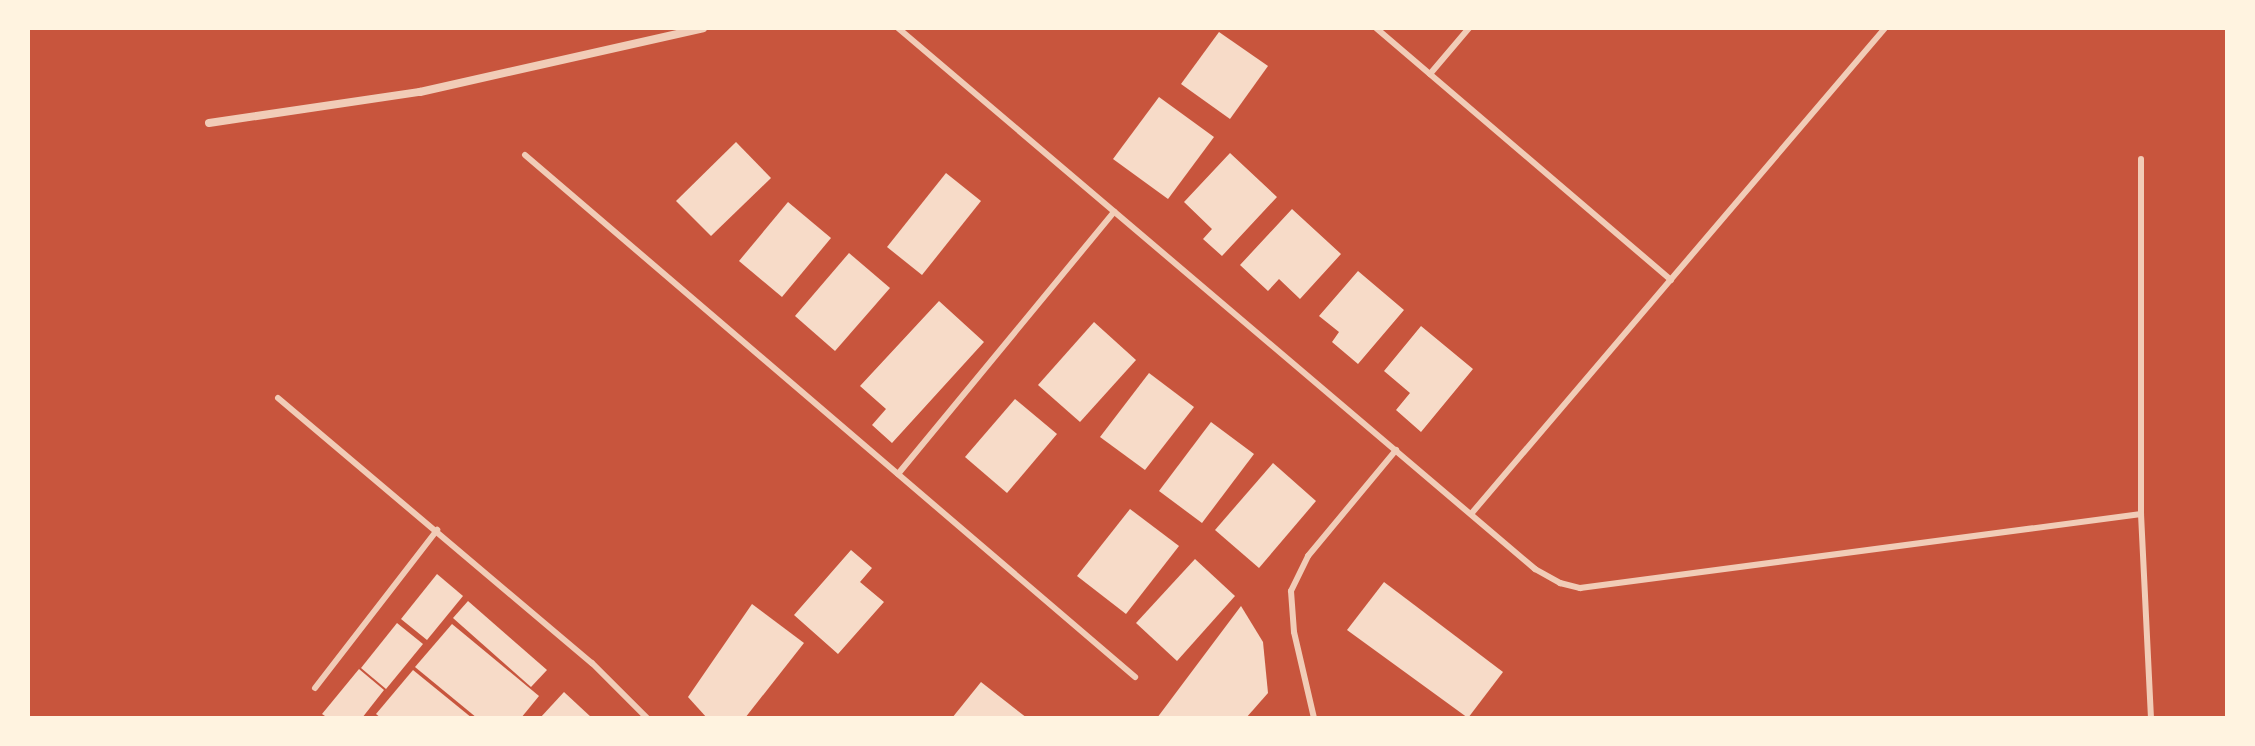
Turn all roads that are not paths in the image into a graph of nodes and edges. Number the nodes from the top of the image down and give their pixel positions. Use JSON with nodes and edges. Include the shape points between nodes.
{"nodes":[{"id":1,"x":703,"y":28,"type":"edge"},
{"id":2,"x":898,"y":28,"type":"edge"},
{"id":3,"x":1376,"y":28,"type":"edge"},
{"id":4,"x":1469,"y":28,"type":"edge"},
{"id":5,"x":1885,"y":28,"type":"edge"},
{"id":6,"x":1430,"y":74,"type":"junction"},
{"id":7,"x":209,"y":123,"type":"dead end"},
{"id":8,"x":525,"y":155,"type":"dead end"},
{"id":9,"x":2141,"y":159,"type":"dead end"},
{"id":10,"x":1114,"y":212,"type":"junction"},
{"id":11,"x":1671,"y":280,"type":"junction"},
{"id":12,"x":278,"y":398,"type":"dead end"},
{"id":13,"x":1396,"y":450,"type":"junction"},
{"id":14,"x":898,"y":474,"type":"junction"},
{"id":15,"x":1471,"y":514,"type":"junction"},
{"id":16,"x":2141,"y":514,"type":"junction"},
{"id":17,"x":437,"y":530,"type":"junction"},
{"id":18,"x":1135,"y":677,"type":"dead end"},
{"id":19,"x":315,"y":688,"type":"dead end"},
{"id":20,"x":647,"y":718,"type":"edge"},
{"id":21,"x":1314,"y":718,"type":"edge"},
{"id":22,"x":2151,"y":718,"type":"edge"}],
"edges":[{"from":1,"to":7,"type":"street","via":[[420,92]]},
{"from":2,"to":10,"type":"lane"},
{"from":3,"to":6,"type":"lane"},
{"from":4,"to":6,"type":"lane"},
{"from":5,"to":11,"type":"lane"},
{"from":6,"to":11,"type":"lane"},
{"from":8,"to":14,"type":"lane"},
{"from":9,"to":16,"type":"lane"},
{"from":10,"to":13,"type":"lane"},
{"from":10,"to":14,"type":"lane"},
{"from":11,"to":15,"type":"lane"},
{"from":12,"to":17,"type":"lane"},
{"from":13,"to":15,"type":"lane"},
{"from":13,"to":21,"type":"lane","via":[[1308,556],[1291,591]]},
{"from":14,"to":18,"type":"lane"},
{"from":15,"to":16,"type":"lane","via":[[1535,569],[1580,588]]},
{"from":16,"to":22,"type":"lane"},
{"from":17,"to":19,"type":"lane"},
{"from":17,"to":20,"type":"lane","via":[[592,663]]}]}
